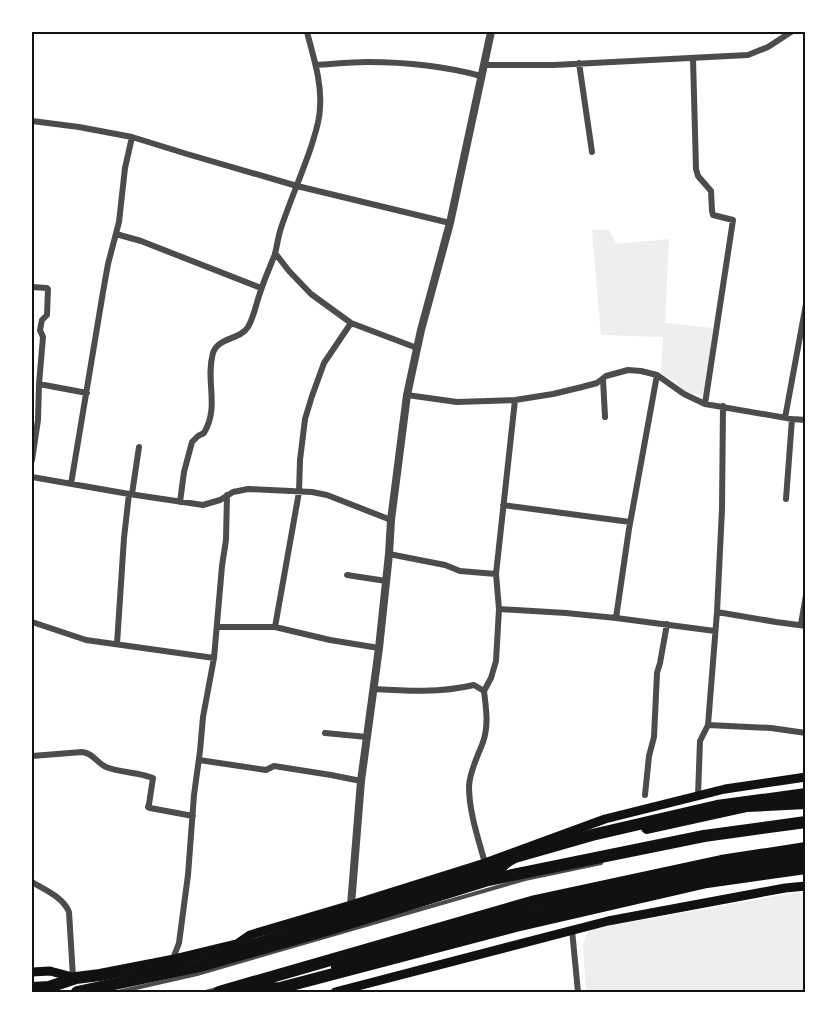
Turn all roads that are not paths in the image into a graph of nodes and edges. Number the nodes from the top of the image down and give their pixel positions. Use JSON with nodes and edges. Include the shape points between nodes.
{"nodes":[{"id":1,"x":307,"y":32,"type":"edge"},
{"id":2,"x":491,"y":32,"type":"edge"},
{"id":3,"x":791,"y":32,"type":"edge"},
{"id":4,"x":693,"y":58,"type":"junction"},
{"id":5,"x":579,"y":63,"type":"junction"},
{"id":6,"x":316,"y":65,"type":"junction"},
{"id":7,"x":484,"y":65,"type":"junction"},
{"id":8,"x":482,"y":76,"type":"junction"},
{"id":9,"x":32,"y":121,"type":"edge"},
{"id":10,"x":132,"y":137,"type":"junction"},
{"id":11,"x":592,"y":152,"type":"dead end"},
{"id":12,"x":297,"y":186,"type":"junction"},
{"id":13,"x":450,"y":223,"type":"junction"},
{"id":14,"x":116,"y":234,"type":"junction"},
{"id":15,"x":275,"y":253,"type":"junction"},
{"id":16,"x":32,"y":287,"type":"edge"},
{"id":17,"x":261,"y":288,"type":"junction"},
{"id":18,"x":806,"y":304,"type":"edge"},
{"id":19,"x":351,"y":323,"type":"junction"},
{"id":20,"x":417,"y":348,"type":"junction"},
{"id":21,"x":657,"y":375,"type":"junction"},
{"id":22,"x":603,"y":379,"type":"junction"},
{"id":23,"x":39,"y":384,"type":"junction"},
{"id":24,"x":87,"y":393,"type":"junction"},
{"id":25,"x":407,"y":395,"type":"junction"},
{"id":26,"x":514,"y":400,"type":"junction"},
{"id":27,"x":705,"y":404,"type":"junction"},
{"id":28,"x":723,"y":406,"type":"junction"},
{"id":29,"x":605,"y":417,"type":"dead end"},
{"id":30,"x":788,"y":419,"type":"junction"},
{"id":31,"x":806,"y":420,"type":"edge"},
{"id":32,"x":139,"y":447,"type":"dead end"},
{"id":33,"x":32,"y":460,"type":"edge"},
{"id":34,"x":32,"y":477,"type":"edge"},
{"id":35,"x":71,"y":484,"type":"junction"},
{"id":36,"x":299,"y":492,"type":"junction"},
{"id":37,"x":131,"y":494,"type":"junction"},
{"id":38,"x":227,"y":495,"type":"junction"},
{"id":39,"x":786,"y":499,"type":"dead end"},
{"id":40,"x":180,"y":502,"type":"junction"},
{"id":41,"x":503,"y":505,"type":"junction"},
{"id":42,"x":391,"y":520,"type":"junction"},
{"id":43,"x":630,"y":522,"type":"junction"},
{"id":44,"x":389,"y":554,"type":"junction"},
{"id":45,"x":347,"y":574,"type":"dead end"},
{"id":46,"x":496,"y":574,"type":"junction"},
{"id":47,"x":386,"y":581,"type":"junction"},
{"id":48,"x":806,"y":595,"type":"edge"},
{"id":49,"x":499,"y":609,"type":"junction"},
{"id":50,"x":717,"y":612,"type":"junction"},
{"id":51,"x":616,"y":618,"type":"junction"},
{"id":52,"x":32,"y":622,"type":"edge"},
{"id":53,"x":667,"y":624,"type":"junction"},
{"id":54,"x":803,"y":625,"type":"edge"},
{"id":55,"x":217,"y":627,"type":"junction"},
{"id":56,"x":275,"y":627,"type":"junction"},
{"id":57,"x":715,"y":631,"type":"junction"},
{"id":58,"x":117,"y":644,"type":"junction"},
{"id":59,"x":379,"y":648,"type":"junction"},
{"id":60,"x":214,"y":658,"type":"junction"},
{"id":61,"x":373,"y":689,"type":"junction"},
{"id":62,"x":484,"y":691,"type":"junction"},
{"id":63,"x":708,"y":725,"type":"junction"},
{"id":64,"x":325,"y":733,"type":"dead end"},
{"id":65,"x":806,"y":733,"type":"edge"},
{"id":66,"x":367,"y":737,"type":"junction"},
{"id":67,"x":32,"y":756,"type":"edge"},
{"id":68,"x":199,"y":760,"type":"junction"},
{"id":69,"x":806,"y":777,"type":"edge"},
{"id":70,"x":361,"y":781,"type":"junction"},
{"id":71,"x":806,"y":794,"type":"edge"},
{"id":72,"x":645,"y":795,"type":"dead end"},
{"id":73,"x":698,"y":796,"type":"junction"},
{"id":74,"x":806,"y":803,"type":"edge"},
{"id":75,"x":193,"y":816,"type":"junction"},
{"id":76,"x":806,"y":822,"type":"edge"},
{"id":77,"x":806,"y":827,"type":"edge"},
{"id":78,"x":806,"y":846,"type":"edge"},
{"id":79,"x":650,"y":853,"type":"dead end"},
{"id":80,"x":806,"y":858,"type":"edge"},
{"id":81,"x":604,"y":862,"type":"dead end"},
{"id":82,"x":484,"y":863,"type":"junction"},
{"id":83,"x":806,"y":868,"type":"edge"},
{"id":84,"x":489,"y":880,"type":"junction"},
{"id":85,"x":32,"y":882,"type":"edge"},
{"id":86,"x":806,"y":886,"type":"edge"},
{"id":87,"x":351,"y":905,"type":"junction"},
{"id":88,"x":572,"y":930,"type":"junction"},
{"id":89,"x":234,"y":946,"type":"junction"},
{"id":90,"x":172,"y":961,"type":"junction"},
{"id":91,"x":32,"y":972,"type":"edge"},
{"id":92,"x":74,"y":978,"type":"junction"},
{"id":93,"x":32,"y":988,"type":"edge"},
{"id":94,"x":249,"y":988,"type":"edge"},
{"id":95,"x":372,"y":988,"type":"edge"},
{"id":96,"x":77,"y":993,"type":"edge"},
{"id":97,"x":117,"y":993,"type":"edge"},
{"id":98,"x":206,"y":993,"type":"edge"},
{"id":99,"x":219,"y":993,"type":"edge"},
{"id":100,"x":335,"y":993,"type":"edge"},
{"id":101,"x":578,"y":993,"type":"edge"}],
"edges":[{"from":1,"to":6,"type":"street"},
{"from":2,"to":7,"type":"street"},
{"from":3,"to":4,"type":"street","via":[[748,55]]},
{"from":4,"to":5,"type":"street"},
{"from":4,"to":27,"type":"street","via":[[696,173],[711,191],[713,215],[733,220]]},
{"from":5,"to":7,"type":"street"},
{"from":5,"to":11,"type":"street"},
{"from":6,"to":8,"type":"street","via":[[426,65]]},
{"from":6,"to":12,"type":"street","via":[[320,110]]},
{"from":7,"to":8,"type":"street"},
{"from":8,"to":13,"type":"street"},
{"from":9,"to":10,"type":"street"},
{"from":10,"to":12,"type":"street"},
{"from":10,"to":14,"type":"street"},
{"from":12,"to":13,"type":"street"},
{"from":12,"to":15,"type":"street"},
{"from":13,"to":20,"type":"street"},
{"from":14,"to":17,"type":"street"},
{"from":14,"to":24,"type":"street"},
{"from":15,"to":17,"type":"street"},
{"from":15,"to":19,"type":"street","via":[[311,294]]},
{"from":16,"to":23,"type":"street","via":[[48,290],[48,315],[40,330],[43,337]]},
{"from":17,"to":40,"type":"street","via":[[247,329],[216,345],[213,352],[213,409],[204,433],[192,442]]},
{"from":18,"to":30,"type":"street"},
{"from":19,"to":20,"type":"street"},
{"from":19,"to":36,"type":"street","via":[[324,363],[312,396],[305,419]]},
{"from":20,"to":25,"type":"street"},
{"from":21,"to":22,"type":"street","via":[[628,370]]},
{"from":21,"to":27,"type":"street"},
{"from":21,"to":43,"type":"street"},
{"from":22,"to":26,"type":"street","via":[[562,392]]},
{"from":22,"to":29,"type":"street"},
{"from":23,"to":24,"type":"street"},
{"from":23,"to":33,"type":"street"},
{"from":24,"to":35,"type":"street"},
{"from":25,"to":26,"type":"street","via":[[476,403]]},
{"from":25,"to":42,"type":"street"},
{"from":26,"to":41,"type":"street"},
{"from":27,"to":28,"type":"street"},
{"from":28,"to":30,"type":"street"},
{"from":28,"to":50,"type":"street"},
{"from":30,"to":31,"type":"street"},
{"from":30,"to":39,"type":"street"},
{"from":32,"to":37,"type":"street"},
{"from":34,"to":35,"type":"street"},
{"from":35,"to":37,"type":"street"},
{"from":36,"to":38,"type":"street","via":[[248,489]]},
{"from":36,"to":42,"type":"street","via":[[327,495]]},
{"from":36,"to":56,"type":"street"},
{"from":37,"to":40,"type":"street"},
{"from":37,"to":58,"type":"street"},
{"from":38,"to":40,"type":"street","via":[[202,505]]},
{"from":38,"to":55,"type":"street"},
{"from":41,"to":43,"type":"street"},
{"from":41,"to":46,"type":"street"},
{"from":42,"to":44,"type":"street"},
{"from":43,"to":51,"type":"street"},
{"from":44,"to":46,"type":"street","via":[[445,565],[460,572]]},
{"from":44,"to":47,"type":"street"},
{"from":45,"to":47,"type":"street"},
{"from":46,"to":49,"type":"street"},
{"from":47,"to":59,"type":"street"},
{"from":48,"to":54,"type":"street"},
{"from":49,"to":51,"type":"street"},
{"from":49,"to":62,"type":"street","via":[[496,661]]},
{"from":50,"to":54,"type":"street"},
{"from":50,"to":57,"type":"street"},
{"from":51,"to":53,"type":"street"},
{"from":52,"to":58,"type":"street","via":[[86,640]]},
{"from":53,"to":57,"type":"street"},
{"from":53,"to":72,"type":"street","via":[[657,673],[654,737]]},
{"from":55,"to":56,"type":"street"},
{"from":55,"to":60,"type":"street"},
{"from":56,"to":59,"type":"street"},
{"from":57,"to":63,"type":"street"},
{"from":58,"to":60,"type":"street"},
{"from":59,"to":61,"type":"street"},
{"from":60,"to":68,"type":"street"},
{"from":61,"to":62,"type":"street","via":[[429,691],[474,685]]},
{"from":61,"to":66,"type":"street"},
{"from":62,"to":82,"type":"street","via":[[484,739],[469,784],[471,811]]},
{"from":63,"to":65,"type":"street"},
{"from":63,"to":73,"type":"street","via":[[700,741]]},
{"from":64,"to":66,"type":"street"},
{"from":66,"to":70,"type":"street"},
{"from":67,"to":75,"type":"street","via":[[89,753],[109,768],[153,778],[148,807]]},
{"from":68,"to":70,"type":"street","via":[[266,770],[274,766]]},
{"from":68,"to":75,"type":"street"},
{"from":69,"to":73,"type":"main road"},
{"from":70,"to":87,"type":"street"},
{"from":71,"to":84,"type":"highway","via":[[717,806],[592,835],[515,857],[504,862]]},
{"from":73,"to":82,"type":"main road","via":[[605,819]]},
{"from":74,"to":89,"type":"highway","via":[[747,806],[561,847],[253,945]]},
{"from":75,"to":90,"type":"street","via":[[179,943]]},
{"from":76,"to":84,"type":"highway","via":[[704,836]]},
{"from":77,"to":79,"type":"lane"},
{"from":78,"to":94,"type":"highway","via":[[535,901]]},
{"from":78,"to":98,"type":"lane","via":[[719,858],[534,897]]},
{"from":80,"to":94,"type":"highway","via":[[705,874],[551,908]]},
{"from":81,"to":97,"type":"lane","via":[[525,879],[197,974]]},
{"from":82,"to":87,"type":"main road"},
{"from":83,"to":94,"type":"highway","via":[[707,882],[516,926],[280,988]]},
{"from":84,"to":96,"type":"highway","via":[[200,966]]},
{"from":85,"to":92,"type":"street","via":[[67,906]]},
{"from":86,"to":88,"type":"main road"},
{"from":87,"to":89,"type":"main road","via":[[250,935]]},
{"from":88,"to":95,"type":"main road"},
{"from":88,"to":101,"type":"street"},
{"from":89,"to":90,"type":"highway"},
{"from":90,"to":92,"type":"highway"},
{"from":91,"to":92,"type":"main road","via":[[50,971]]},
{"from":92,"to":93,"type":"highway"},
{"from":94,"to":99,"type":"highway"},
{"from":95,"to":100,"type":"main road"}]}
